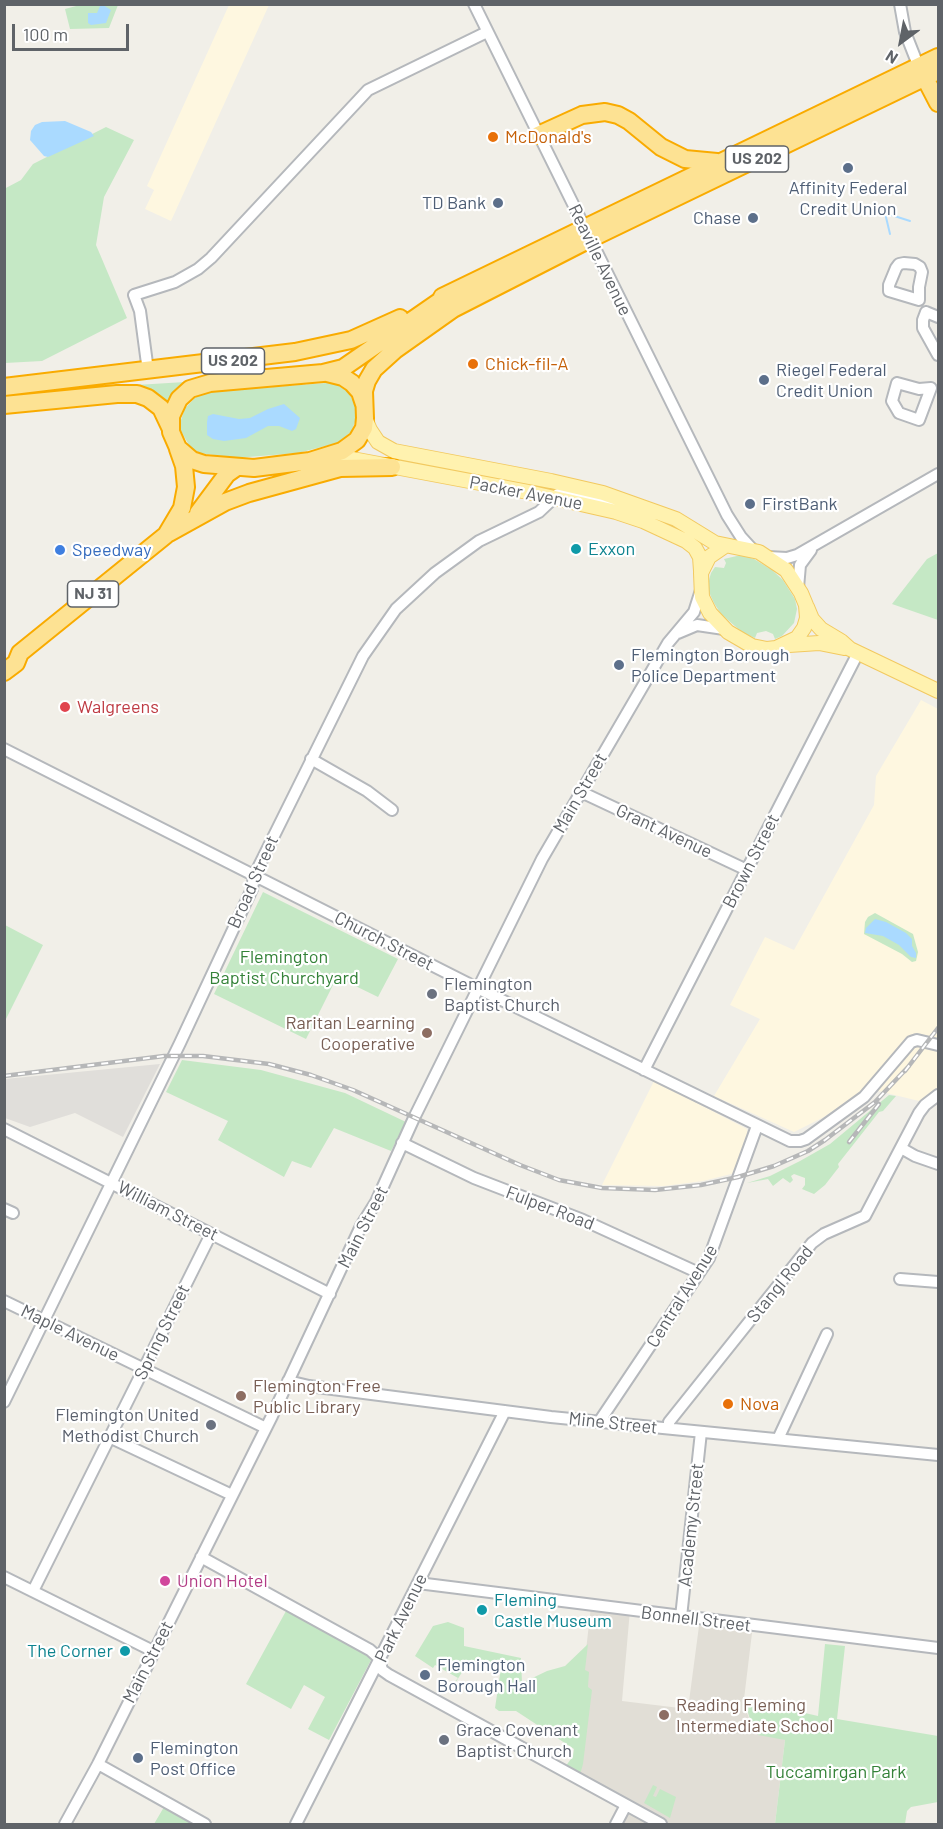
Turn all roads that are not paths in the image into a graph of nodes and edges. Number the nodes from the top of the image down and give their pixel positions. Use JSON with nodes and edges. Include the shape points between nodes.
{"nodes":[{"id":1,"x":474,"y":4,"type":"edge"},
{"id":2,"x":900,"y":4,"type":"edge"},
{"id":3,"x":487,"y":32,"type":"junction"},
{"id":4,"x":939,"y":57,"type":"edge"},
{"id":5,"x":927,"y":72,"type":"edge"},
{"id":6,"x":939,"y":103,"type":"edge"},
{"id":7,"x":538,"y":135,"type":"junction"},
{"id":8,"x":721,"y":162,"type":"junction"},
{"id":9,"x":587,"y":233,"type":"junction"},
{"id":10,"x":450,"y":294,"type":"junction"},
{"id":11,"x":919,"y":300,"type":"dead end"},
{"id":12,"x":926,"y":312,"type":"junction"},
{"id":13,"x":939,"y":317,"type":"edge"},
{"id":14,"x":939,"y":355,"type":"edge"},
{"id":15,"x":148,"y":371,"type":"junction"},
{"id":16,"x":323,"y":373,"type":"junction"},
{"id":17,"x":257,"y":378,"type":"junction"},
{"id":18,"x":4,"y":389,"type":"edge"},
{"id":19,"x":4,"y":405,"type":"edge"},
{"id":20,"x":365,"y":411,"type":"junction"},
{"id":21,"x":171,"y":432,"type":"junction"},
{"id":22,"x":178,"y":448,"type":"junction"},
{"id":23,"x":324,"y":457,"type":"junction"},
{"id":24,"x":427,"y":458,"type":"junction"},
{"id":25,"x":392,"y":466,"type":"junction"},
{"id":26,"x":237,"y":467,"type":"junction"},
{"id":27,"x":425,"y":473,"type":"junction"},
{"id":28,"x":939,"y":474,"type":"edge"},
{"id":29,"x":554,"y":497,"type":"junction"},
{"id":30,"x":636,"y":504,"type":"junction"},
{"id":31,"x":727,"y":515,"type":"junction"},
{"id":32,"x":191,"y":520,"type":"junction"},
{"id":33,"x":166,"y":535,"type":"junction"},
{"id":34,"x":726,"y":546,"type":"junction"},
{"id":35,"x":816,"y":546,"type":"junction"},
{"id":36,"x":752,"y":549,"type":"junction"},
{"id":37,"x":768,"y":557,"type":"junction"},
{"id":38,"x":701,"y":573,"type":"junction"},
{"id":39,"x":798,"y":588,"type":"junction"},
{"id":40,"x":701,"y":589,"type":"junction"},
{"id":41,"x":806,"y":605,"type":"junction"},
{"id":42,"x":724,"y":629,"type":"junction"},
{"id":43,"x":673,"y":637,"type":"junction"},
{"id":44,"x":783,"y":646,"type":"junction"},
{"id":45,"x":854,"y":651,"type":"junction"},
{"id":46,"x":12,"y":655,"type":"edge"},
{"id":47,"x":4,"y":672,"type":"edge"},
{"id":48,"x":939,"y":691,"type":"edge"},
{"id":49,"x":4,"y":749,"type":"edge"},
{"id":50,"x":311,"y":759,"type":"junction"},
{"id":51,"x":581,"y":792,"type":"junction"},
{"id":52,"x":392,"y":810,"type":"dead end"},
{"id":53,"x":747,"y":870,"type":"junction"},
{"id":54,"x":254,"y":876,"type":"junction"},
{"id":55,"x":477,"y":988,"type":"junction"},
{"id":56,"x":939,"y":1045,"type":"edge"},
{"id":57,"x":644,"y":1070,"type":"junction"},
{"id":58,"x":939,"y":1095,"type":"edge"},
{"id":59,"x":757,"y":1126,"type":"junction"},
{"id":60,"x":4,"y":1129,"type":"edge"},
{"id":61,"x":402,"y":1143,"type":"junction"},
{"id":62,"x":901,"y":1148,"type":"junction"},
{"id":63,"x":939,"y":1164,"type":"edge"},
{"id":64,"x":112,"y":1182,"type":"junction"},
{"id":65,"x":211,"y":1234,"type":"junction"},
{"id":66,"x":699,"y":1273,"type":"junction"},
{"id":67,"x":900,"y":1279,"type":"dead end"},
{"id":68,"x":939,"y":1282,"type":"edge"},
{"id":69,"x":330,"y":1294,"type":"junction"},
{"id":70,"x":4,"y":1301,"type":"edge"},
{"id":71,"x":44,"y":1321,"type":"junction"},
{"id":72,"x":827,"y":1334,"type":"dead end"},
{"id":73,"x":143,"y":1369,"type":"junction"},
{"id":74,"x":288,"y":1381,"type":"junction"},
{"id":75,"x":4,"y":1402,"type":"edge"},
{"id":76,"x":505,"y":1411,"type":"junction"},
{"id":77,"x":599,"y":1422,"type":"junction"},
{"id":78,"x":266,"y":1428,"type":"junction"},
{"id":79,"x":669,"y":1428,"type":"junction"},
{"id":80,"x":701,"y":1432,"type":"junction"},
{"id":81,"x":110,"y":1437,"type":"junction"},
{"id":82,"x":778,"y":1439,"type":"junction"},
{"id":83,"x":939,"y":1455,"type":"edge"},
{"id":84,"x":232,"y":1495,"type":"junction"},
{"id":85,"x":201,"y":1557,"type":"junction"},
{"id":86,"x":4,"y":1576,"type":"edge"},
{"id":87,"x":417,"y":1583,"type":"junction"},
{"id":88,"x":33,"y":1591,"type":"junction"},
{"id":89,"x":681,"y":1617,"type":"junction"},
{"id":90,"x":939,"y":1648,"type":"edge"},
{"id":91,"x":153,"y":1651,"type":"junction"},
{"id":92,"x":379,"y":1661,"type":"junction"},
{"id":93,"x":98,"y":1764,"type":"junction"},
{"id":94,"x":626,"y":1805,"type":"junction"},
{"id":95,"x":65,"y":1824,"type":"edge"},
{"id":96,"x":205,"y":1824,"type":"edge"},
{"id":97,"x":296,"y":1824,"type":"edge"},
{"id":98,"x":616,"y":1824,"type":"edge"},
{"id":99,"x":661,"y":1824,"type":"edge"}],
"edges":[{"from":1,"to":3,"type":"street","name":"Reaville Avenue"},
{"from":2,"to":5,"type":"street","via":[[905,32]]},
{"from":3,"to":7,"type":"street","name":"Reaville Avenue"},
{"from":3,"to":15,"type":"street","via":[[368,90],[211,258],[175,282],[134,296],[140,311]]},
{"from":4,"to":5,"type":"highway","number":"US 202"},
{"from":5,"to":6,"type":"highway"},
{"from":5,"to":8,"type":"highway","number":"US 202"},
{"from":5,"to":9,"type":"highway","number":"US 202"},
{"from":7,"to":8,"type":"highway","via":[[582,115],[605,112],[629,121],[685,159]]},
{"from":7,"to":9,"type":"street","name":"Reaville Avenue"},
{"from":8,"to":9,"type":"highway","number":"US 202"},
{"from":9,"to":10,"type":"highway","name":"US 202","number":"US 202"},
{"from":9,"to":20,"type":"highway","number":"US 202","via":[[469,299],[378,364],[366,384]]},
{"from":9,"to":31,"type":"street","name":"Reaville Avenue"},
{"from":10,"to":15,"type":"highway","name":"US 202","number":"US 202","via":[[380,329],[344,342]]},
{"from":10,"to":16,"type":"highway","via":[[352,364]]},
{"from":11,"to":12,"type":"street"},
{"from":12,"to":13,"type":"street"},
{"from":12,"to":14,"type":"street","via":[[923,328]]},
{"from":15,"to":18,"type":"highway","name":"US 202","number":"US 202"},
{"from":16,"to":17,"type":"highway"},
{"from":16,"to":20,"type":"highway","via":[[348,380],[360,393]]},
{"from":17,"to":18,"type":"highway","via":[[228,374]]},
{"from":17,"to":21,"type":"highway","via":[[190,389],[175,405]]},
{"from":19,"to":21,"type":"highway","via":[[137,394],[161,408]]},
{"from":20,"to":23,"type":"highway","number":"US 202","via":[[362,431],[354,443]]},
{"from":20,"to":24,"type":"main road","name":"Packer Avenue","via":[[372,434],[381,445]]},
{"from":21,"to":22,"type":"highway","name":"NJ 31"},
{"from":22,"to":26,"type":"highway","number":"US 202","via":[[204,464]]},
{"from":22,"to":33,"type":"highway","name":"NJ 31","number":"NJ 31","via":[[186,487],[182,508]]},
{"from":23,"to":25,"type":"main road","name":"Packer Avenue"},
{"from":23,"to":26,"type":"highway","number":"US 202","via":[[268,467]]},
{"from":24,"to":27,"type":"street"},
{"from":24,"to":30,"type":"main road","name":"Packer Avenue","via":[[579,487]]},
{"from":25,"to":27,"type":"main road","name":"Packer Avenue"},
{"from":25,"to":32,"type":"highway","via":[[351,466],[319,472],[232,498]]},
{"from":26,"to":32,"type":"highway","number":"NJ 31"},
{"from":27,"to":29,"type":"main road","name":"Packer Avenue"},
{"from":28,"to":35,"type":"street"},
{"from":29,"to":30,"type":"street","via":[[569,493]]},
{"from":29,"to":38,"type":"main road","name":"Packer Avenue","via":[[616,512],[676,535],[695,548],[701,560]]},
{"from":29,"to":50,"type":"street","name":"Broad Street","via":[[539,512],[457,555],[396,609],[363,656]]},
{"from":30,"to":34,"type":"main road","name":"Packer Avenue","via":[[676,519]]},
{"from":31,"to":34,"type":"street","name":"Reaville Avenue","via":[[730,533]]},
{"from":31,"to":36,"type":"street","name":"Reaville Avenue"},
{"from":32,"to":33,"type":"highway","number":"NJ 31"},
{"from":33,"to":46,"type":"highway","name":"NJ 31","number":"NJ 31"},
{"from":34,"to":36,"type":"main road"},
{"from":34,"to":38,"type":"main road","via":[[710,557]]},
{"from":35,"to":37,"type":"street","via":[[792,557]]},
{"from":35,"to":39,"type":"street","via":[[801,564]]},
{"from":36,"to":37,"type":"main road"},
{"from":37,"to":39,"type":"main road","via":[[786,570]]},
{"from":38,"to":40,"type":"main road"},
{"from":39,"to":41,"type":"main road"},
{"from":40,"to":42,"type":"main road","via":[[706,607]]},
{"from":40,"to":43,"type":"street","name":"Main Street","via":[[694,612]]},
{"from":41,"to":44,"type":"main road","via":[[807,618],[801,634]]},
{"from":41,"to":45,"type":"main road","via":[[821,629]]},
{"from":42,"to":43,"type":"street","via":[[697,626]]},
{"from":42,"to":44,"type":"main road","via":[[752,646],[767,650]]},
{"from":43,"to":51,"type":"street","name":"Main Street"},
{"from":44,"to":45,"type":"main road","via":[[819,643]]},
{"from":45,"to":48,"type":"main road"},
{"from":45,"to":53,"type":"street","name":"Brown Street"},
{"from":46,"to":47,"type":"highway","name":"NJ 31","number":"NJ 31","via":[[16,663]]},
{"from":49,"to":54,"type":"street","name":"Church Street"},
{"from":50,"to":52,"type":"street"},
{"from":50,"to":54,"type":"street","name":"Broad Street"},
{"from":51,"to":53,"type":"street","name":"Grant Avenue"},
{"from":51,"to":55,"type":"street","name":"Main Street","via":[[542,859]]},
{"from":53,"to":57,"type":"street","name":"Brown Street"},
{"from":54,"to":55,"type":"street","name":"Church Street"},
{"from":54,"to":64,"type":"street","name":"Broad Street","via":[[252,889],[189,1025]]},
{"from":55,"to":57,"type":"street","name":"Church Street"},
{"from":55,"to":61,"type":"street","name":"Main Street"},
{"from":56,"to":59,"type":"street","name":"Church Street","via":[[911,1042],[864,1097],[800,1142]]},
{"from":57,"to":59,"type":"street","name":"Church Street"},
{"from":58,"to":62,"type":"street","name":"Stangl Road","via":[[922,1107]]},
{"from":59,"to":66,"type":"street","name":"Central Avenue","via":[[712,1253]]},
{"from":60,"to":64,"type":"street","name":"William Street"},
{"from":61,"to":66,"type":"street","name":"Fulper Road","via":[[474,1178],[583,1220]]},
{"from":61,"to":69,"type":"street","name":"Main Street"},
{"from":62,"to":63,"type":"street"},
{"from":62,"to":79,"type":"street","name":"Stangl Road","via":[[865,1216],[812,1243],[669,1422]]},
{"from":64,"to":65,"type":"street","name":"William Street"},
{"from":64,"to":71,"type":"street","name":"Broad Street"},
{"from":65,"to":69,"type":"street","name":"William Street"},
{"from":65,"to":73,"type":"street","name":"Spring Street"},
{"from":66,"to":77,"type":"street","name":"Central Avenue"},
{"from":67,"to":68,"type":"street"},
{"from":69,"to":74,"type":"street","name":"Main Street"},
{"from":70,"to":71,"type":"street","name":"Maple Avenue"},
{"from":71,"to":73,"type":"street","name":"Maple Avenue"},
{"from":71,"to":75,"type":"street","name":"Broad Street"},
{"from":72,"to":82,"type":"street"},
{"from":73,"to":78,"type":"street","name":"Maple Avenue"},
{"from":73,"to":81,"type":"street","name":"Spring Street"},
{"from":74,"to":76,"type":"street","name":"Mine Street"},
{"from":74,"to":78,"type":"street","name":"Main Street"},
{"from":76,"to":77,"type":"street","name":"Mine Street"},
{"from":76,"to":87,"type":"street","name":"Park Avenue"},
{"from":77,"to":79,"type":"street","name":"Mine Street"},
{"from":78,"to":84,"type":"street","name":"Main Street"},
{"from":79,"to":80,"type":"street","name":"Mine Street"},
{"from":80,"to":82,"type":"street","name":"Mine Street"},
{"from":80,"to":89,"type":"street","name":"Academy Street"},
{"from":81,"to":84,"type":"street"},
{"from":81,"to":88,"type":"street","name":"Spring Street"},
{"from":82,"to":83,"type":"street","name":"Mine Street"},
{"from":84,"to":85,"type":"street","name":"Main Street"},
{"from":85,"to":91,"type":"street","name":"Main Street"},
{"from":85,"to":92,"type":"street","via":[[361,1644]]},
{"from":86,"to":88,"type":"street"},
{"from":87,"to":89,"type":"street","name":"Bonnell Street"},
{"from":87,"to":92,"type":"street","name":"Park Avenue"},
{"from":88,"to":91,"type":"street"},
{"from":89,"to":90,"type":"street","name":"Bonnell Street"},
{"from":91,"to":93,"type":"street","name":"Main Street"},
{"from":92,"to":94,"type":"street","via":[[389,1675]]},
{"from":92,"to":97,"type":"street","name":"Park Avenue"},
{"from":93,"to":95,"type":"street","name":"Main Street"},
{"from":93,"to":96,"type":"street"},
{"from":94,"to":98,"type":"street"},
{"from":94,"to":99,"type":"street"}]}
